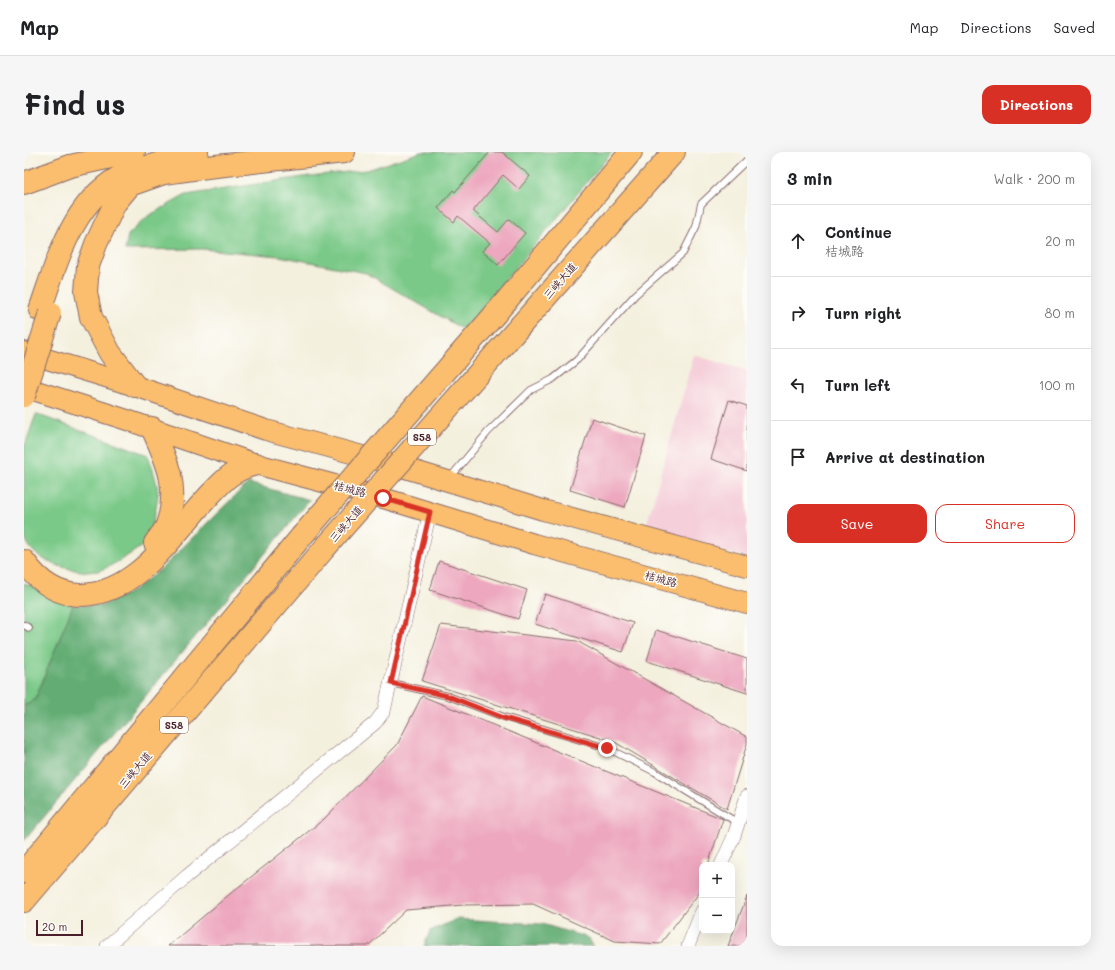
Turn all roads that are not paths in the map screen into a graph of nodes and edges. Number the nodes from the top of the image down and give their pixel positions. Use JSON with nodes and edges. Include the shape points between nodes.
{"nodes":[{"id":1,"x":134,"y":152,"type":"edge"},
{"id":2,"x":197,"y":152,"type":"edge"},
{"id":3,"x":344,"y":152,"type":"edge"},
{"id":4,"x":631,"y":152,"type":"edge"},
{"id":5,"x":674,"y":152,"type":"edge"},
{"id":6,"x":747,"y":160,"type":"edge"},
{"id":7,"x":24,"y":183,"type":"edge"},
{"id":8,"x":130,"y":185,"type":"junction"},
{"id":9,"x":45,"y":312,"type":"junction"},
{"id":10,"x":24,"y":352,"type":"edge"},
{"id":11,"x":24,"y":363,"type":"edge"},
{"id":12,"x":135,"y":386,"type":"junction"},
{"id":13,"x":24,"y":387,"type":"edge"},
{"id":14,"x":24,"y":396,"type":"edge"},
{"id":15,"x":152,"y":428,"type":"junction"},
{"id":16,"x":256,"y":464,"type":"junction"},
{"id":17,"x":448,"y":481,"type":"junction"},
{"id":18,"x":430,"y":512,"type":"junction"},
{"id":19,"x":24,"y":547,"type":"edge"},
{"id":20,"x":24,"y":561,"type":"edge"},
{"id":21,"x":747,"y":566,"type":"edge"},
{"id":22,"x":747,"y":603,"type":"edge"},
{"id":23,"x":391,"y":683,"type":"junction"},
{"id":24,"x":747,"y":796,"type":"edge"},
{"id":25,"x":738,"y":823,"type":"junction"},
{"id":26,"x":722,"y":862,"type":"edge"},
{"id":27,"x":24,"y":872,"type":"edge"},
{"id":28,"x":24,"y":901,"type":"edge"},
{"id":29,"x":699,"y":918,"type":"edge"},
{"id":30,"x":107,"y":946,"type":"edge"},
{"id":31,"x":688,"y":946,"type":"edge"}],
"edges":[{"from":1,"to":7,"type":"highway","via":[[70,166]]},
{"from":2,"to":9,"type":"highway","via":[[128,172],[114,179],[90,201],[81,211],[64,244]]},
{"from":3,"to":8,"type":"highway","via":[[164,173]]},
{"from":4,"to":27,"type":"highway","name":"三峡大道","number":"S58","bridge":true,"via":[[496,313],[301,537]]},
{"from":5,"to":28,"type":"highway","name":"三峡大道","number":"S58","bridge":true,"via":[[324,549]]},
{"from":6,"to":17,"type":"lane","via":[[701,204],[696,227],[683,253],[635,295],[577,360],[553,380],[531,390],[488,432]]},
{"from":8,"to":9,"type":"highway","via":[[109,195],[83,225]]},
{"from":8,"to":12,"type":"highway","via":[[115,203],[96,244],[88,266],[86,292],[91,317],[110,353]]},
{"from":9,"to":11,"type":"highway"},
{"from":9,"to":14,"type":"highway","bridge":true},
{"from":10,"to":12,"type":"main road"},
{"from":12,"to":17,"type":"main road","via":[[266,430]]},
{"from":13,"to":15,"type":"main road","name":"桔城路"},
{"from":15,"to":16,"type":"main road","name":"桔城路"},
{"from":15,"to":19,"type":"highway","via":[[167,461],[173,490],[167,526],[139,562],[120,575],[106,579],[84,585],[65,583],[48,574],[31,558]]},
{"from":16,"to":18,"type":"main road","name":"桔城路"},
{"from":16,"to":20,"type":"highway","via":[[232,473],[144,568],[110,589],[73,595],[56,590],[42,582]]},
{"from":17,"to":21,"type":"main road"},
{"from":18,"to":22,"type":"main road","name":"桔城路","via":[[534,544]]},
{"from":18,"to":23,"type":"street"},
{"from":23,"to":25,"type":"lane","via":[[448,696],[504,718],[607,748],[655,772]]},
{"from":23,"to":30,"type":"street","via":[[384,711],[375,723],[193,871]]},
{"from":24,"to":25,"type":"street"},
{"from":25,"to":26,"type":"street"},
{"from":29,"to":31,"type":"street"}]}
